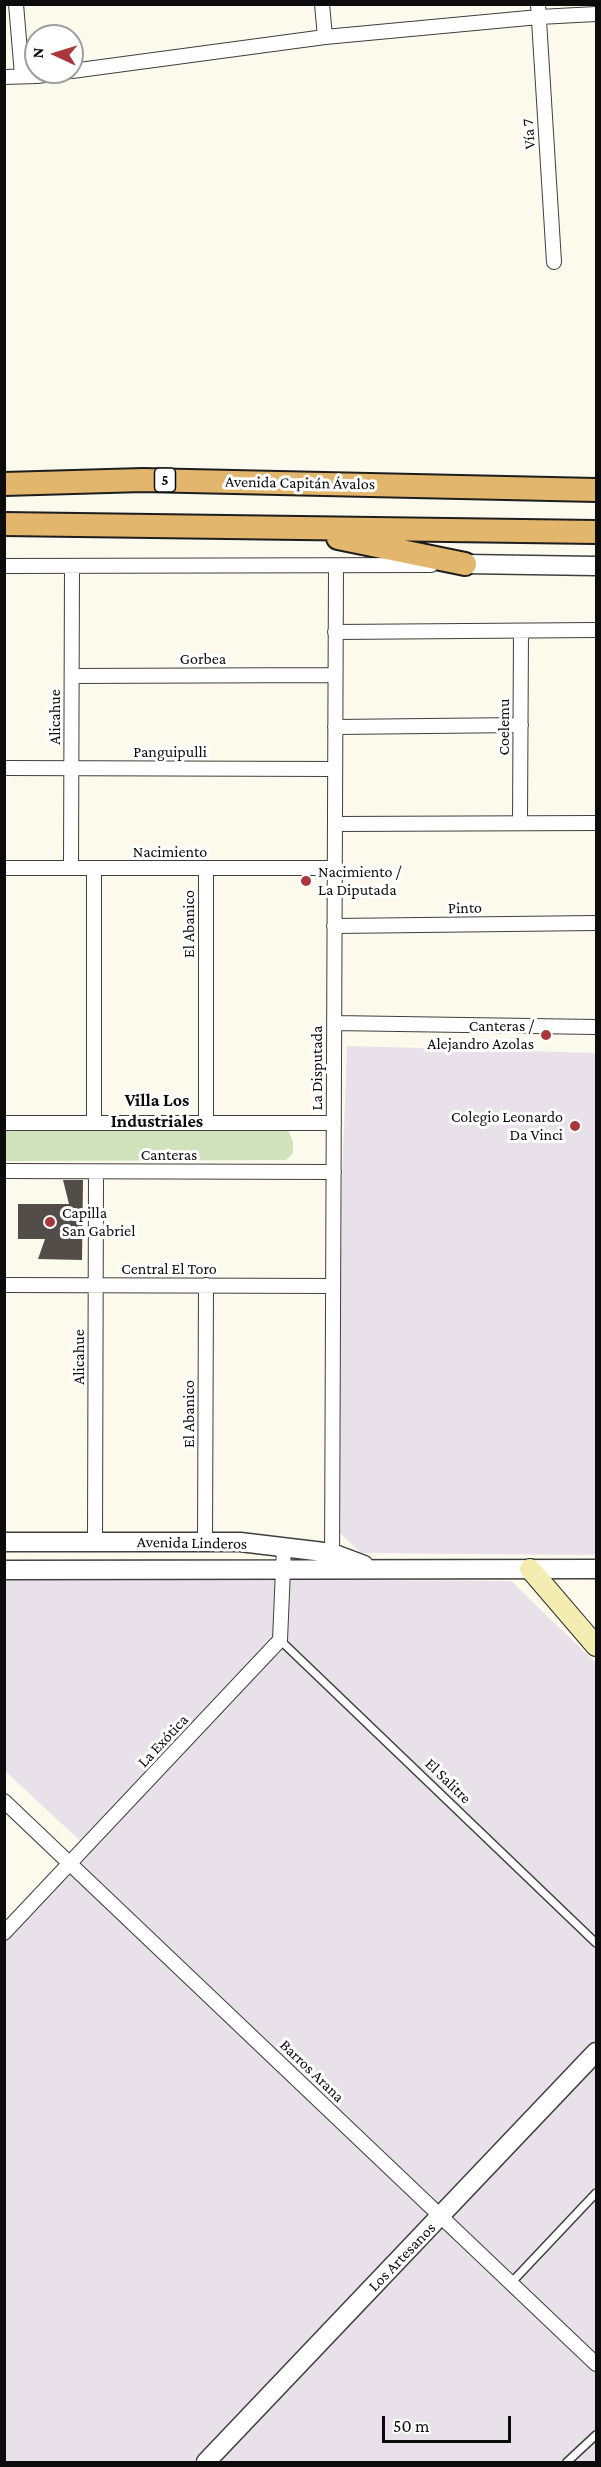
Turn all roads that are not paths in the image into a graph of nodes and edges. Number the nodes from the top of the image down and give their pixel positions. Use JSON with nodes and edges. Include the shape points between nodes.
{"nodes":[{"id":1,"x":16,"y":4,"type":"edge"},
{"id":2,"x":322,"y":4,"type":"edge"},
{"id":3,"x":538,"y":10,"type":"edge"},
{"id":4,"x":597,"y":14,"type":"edge"},
{"id":5,"x":325,"y":37,"type":"junction"},
{"id":6,"x":84,"y":69,"type":"edge"},
{"id":7,"x":22,"y":75,"type":"joint"},
{"id":8,"x":4,"y":77,"type":"edge"},
{"id":9,"x":554,"y":262,"type":"dead end"},
{"id":10,"x":4,"y":484,"type":"edge"},
{"id":11,"x":597,"y":490,"type":"edge"},
{"id":12,"x":4,"y":524,"type":"edge"},
{"id":13,"x":284,"y":527,"type":"junction"},
{"id":14,"x":597,"y":532,"type":"edge"},
{"id":15,"x":465,"y":564,"type":"junction"},
{"id":16,"x":4,"y":566,"type":"edge"},
{"id":17,"x":72,"y":566,"type":"junction"},
{"id":18,"x":336,"y":566,"type":"junction"},
{"id":19,"x":597,"y":566,"type":"edge"},
{"id":20,"x":597,"y":630,"type":"edge"},
{"id":21,"x":521,"y":631,"type":"junction"},
{"id":22,"x":335,"y":632,"type":"junction"},
{"id":23,"x":335,"y":675,"type":"junction"},
{"id":24,"x":72,"y":676,"type":"junction"},
{"id":25,"x":521,"y":725,"type":"junction"},
{"id":26,"x":335,"y":727,"type":"junction"},
{"id":27,"x":4,"y":768,"type":"edge"},
{"id":28,"x":71,"y":768,"type":"junction"},
{"id":29,"x":335,"y":769,"type":"junction"},
{"id":30,"x":520,"y":823,"type":"junction"},
{"id":31,"x":597,"y":823,"type":"edge"},
{"id":32,"x":335,"y":824,"type":"junction"},
{"id":33,"x":4,"y":868,"type":"edge"},
{"id":34,"x":71,"y":868,"type":"junction"},
{"id":35,"x":206,"y":868,"type":"junction"},
{"id":36,"x":335,"y":868,"type":"junction"},
{"id":37,"x":94,"y":869,"type":"junction"},
{"id":38,"x":597,"y":922,"type":"edge"},
{"id":39,"x":334,"y":926,"type":"junction"},
{"id":40,"x":334,"y":1023,"type":"junction"},
{"id":41,"x":597,"y":1028,"type":"edge"},
{"id":42,"x":4,"y":1123,"type":"edge"},
{"id":43,"x":94,"y":1123,"type":"junction"},
{"id":44,"x":206,"y":1123,"type":"junction"},
{"id":45,"x":333,"y":1123,"type":"junction"},
{"id":46,"x":4,"y":1172,"type":"edge"},
{"id":47,"x":96,"y":1172,"type":"junction"},
{"id":48,"x":333,"y":1172,"type":"junction"},
{"id":49,"x":4,"y":1285,"type":"edge"},
{"id":50,"x":96,"y":1286,"type":"junction"},
{"id":51,"x":206,"y":1286,"type":"junction"},
{"id":52,"x":333,"y":1286,"type":"junction"},
{"id":53,"x":4,"y":1542,"type":"edge"},
{"id":54,"x":95,"y":1542,"type":"junction"},
{"id":55,"x":205,"y":1542,"type":"junction"},
{"id":56,"x":284,"y":1546,"type":"junction"},
{"id":57,"x":332,"y":1562,"type":"junction"},
{"id":58,"x":530,"y":1569,"type":"junction"},
{"id":59,"x":597,"y":1569,"type":"edge"},
{"id":60,"x":4,"y":1570,"type":"edge"},
{"id":61,"x":283,"y":1570,"type":"junction"},
{"id":62,"x":280,"y":1640,"type":"junction"},
{"id":63,"x":597,"y":1646,"type":"edge"},
{"id":64,"x":4,"y":1801,"type":"edge"},
{"id":65,"x":70,"y":1864,"type":"junction"},
{"id":66,"x":4,"y":1933,"type":"edge"},
{"id":67,"x":597,"y":1943,"type":"edge"},
{"id":68,"x":597,"y":2052,"type":"edge"},
{"id":69,"x":597,"y":2193,"type":"edge"},
{"id":70,"x":440,"y":2217,"type":"junction"},
{"id":71,"x":511,"y":2283,"type":"junction"},
{"id":72,"x":597,"y":2364,"type":"edge"},
{"id":73,"x":597,"y":2435,"type":"edge"},
{"id":74,"x":207,"y":2463,"type":"edge"},
{"id":75,"x":567,"y":2463,"type":"edge"}],
"edges":[{"from":1,"to":7,"type":"street"},
{"from":2,"to":5,"type":"street"},
{"from":3,"to":4,"type":"street"},
{"from":3,"to":5,"type":"street"},
{"from":3,"to":9,"type":"street","name":"Vía 7"},
{"from":5,"to":6,"type":"street"},
{"from":7,"to":8,"type":"street"},
{"from":10,"to":11,"type":"highway","name":"Avenida Capitán Ávalos","number":"5","via":[[143,480]]},
{"from":12,"to":13,"type":"highway"},
{"from":13,"to":14,"type":"highway"},
{"from":13,"to":15,"type":"highway"},
{"from":15,"to":18,"type":"street"},
{"from":15,"to":19,"type":"street"},
{"from":16,"to":17,"type":"street"},
{"from":17,"to":18,"type":"street"},
{"from":17,"to":24,"type":"street","name":"Alicahue"},
{"from":18,"to":22,"type":"street","name":"La Disputada"},
{"from":20,"to":21,"type":"street"},
{"from":21,"to":22,"type":"street"},
{"from":21,"to":25,"type":"street","name":"Coelemu"},
{"from":22,"to":23,"type":"street","name":"La Disputada"},
{"from":23,"to":24,"type":"street","name":"Gorbea"},
{"from":23,"to":26,"type":"street","name":"La Disputada"},
{"from":24,"to":28,"type":"street","name":"Alicahue"},
{"from":25,"to":26,"type":"street"},
{"from":25,"to":30,"type":"street","name":"Coelemu"},
{"from":26,"to":29,"type":"street","name":"La Disputada"},
{"from":27,"to":28,"type":"street","name":"Panguipulli"},
{"from":28,"to":29,"type":"street","name":"Panguipulli"},
{"from":28,"to":34,"type":"street","name":"Alicahue"},
{"from":29,"to":32,"type":"street","name":"La Disputada"},
{"from":30,"to":31,"type":"street"},
{"from":30,"to":32,"type":"street"},
{"from":32,"to":36,"type":"street","name":"La Disputada"},
{"from":33,"to":34,"type":"street","name":"Nacimiento"},
{"from":34,"to":37,"type":"street","name":"Nacimiento"},
{"from":35,"to":36,"type":"street","name":"Nacimiento"},
{"from":35,"to":37,"type":"street","name":"Nacimiento"},
{"from":35,"to":44,"type":"street","name":"El Abanico"},
{"from":36,"to":39,"type":"street","name":"La Disputada"},
{"from":37,"to":43,"type":"street"},
{"from":38,"to":39,"type":"street","name":"Pinto"},
{"from":39,"to":40,"type":"street","name":"La Disputada"},
{"from":40,"to":41,"type":"street"},
{"from":40,"to":45,"type":"street","name":"La Disputada"},
{"from":42,"to":43,"type":"street","name":"Canteras"},
{"from":43,"to":44,"type":"street","name":"Canteras"},
{"from":44,"to":45,"type":"street","name":"Canteras"},
{"from":45,"to":48,"type":"street","name":"La Disputada"},
{"from":46,"to":47,"type":"street","name":"Canteras"},
{"from":47,"to":48,"type":"street","name":"Canteras"},
{"from":47,"to":50,"type":"street","name":"Alicahue"},
{"from":48,"to":52,"type":"street","name":"La Disputada"},
{"from":49,"to":50,"type":"street","name":"Central El Toro"},
{"from":50,"to":51,"type":"street","name":"Central El Toro"},
{"from":50,"to":54,"type":"street","name":"Alicahue"},
{"from":51,"to":52,"type":"street","name":"Central El Toro"},
{"from":51,"to":55,"type":"street","name":"El Abanico"},
{"from":52,"to":57,"type":"street","name":"La Disputada"},
{"from":53,"to":54,"type":"street","name":"Avenida Linderos"},
{"from":54,"to":55,"type":"street","name":"Avenida Linderos"},
{"from":55,"to":56,"type":"street","name":"Avenida Linderos"},
{"from":56,"to":57,"type":"street","name":"Avenida Linderos"},
{"from":56,"to":61,"type":"street"},
{"from":57,"to":58,"type":"street","name":"Avenida Linderos","via":[[377,1570]]},
{"from":57,"to":61,"type":"street","name":"Avenida Linderos"},
{"from":58,"to":59,"type":"street","name":"Avenida Linderos"},
{"from":58,"to":63,"type":"main road"},
{"from":60,"to":61,"type":"street","name":"Avenida Linderos"},
{"from":61,"to":62,"type":"street"},
{"from":62,"to":65,"type":"street","name":"La Exótica"},
{"from":62,"to":67,"type":"lane","name":"El Salitre"},
{"from":64,"to":65,"type":"street","name":"Barros Arana"},
{"from":65,"to":66,"type":"street","name":"La Exótica"},
{"from":65,"to":70,"type":"street","name":"Barros Arana"},
{"from":68,"to":70,"type":"street","name":"Los Artesanos"},
{"from":69,"to":71,"type":"lane"},
{"from":70,"to":71,"type":"street","name":"Barros Arana"},
{"from":70,"to":74,"type":"street","name":"Los Artesanos"},
{"from":71,"to":72,"type":"street","name":"Barros Arana"},
{"from":73,"to":75,"type":"lane"}]}
